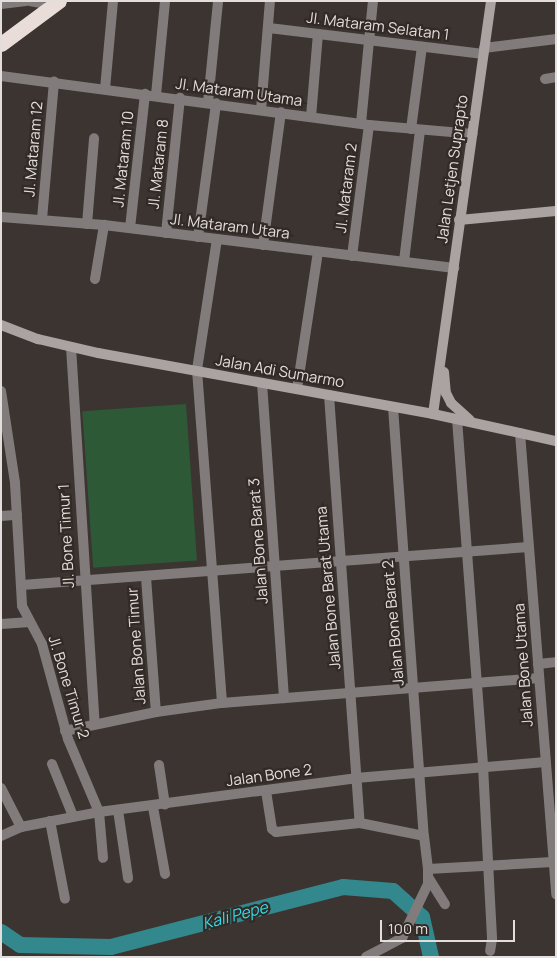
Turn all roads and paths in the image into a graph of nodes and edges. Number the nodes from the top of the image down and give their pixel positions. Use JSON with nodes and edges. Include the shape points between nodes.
{"nodes":[{"id":1,"x":113,"y":1,"type":"edge"},
{"id":2,"x":165,"y":1,"type":"edge"},
{"id":3,"x":218,"y":1,"type":"edge"},
{"id":4,"x":270,"y":1,"type":"edge"},
{"id":5,"x":373,"y":1,"type":"edge"},
{"id":6,"x":491,"y":1,"type":"edge"},
{"id":7,"x":43,"y":2,"type":"edge"},
{"id":8,"x":1,"y":4,"type":"edge"},
{"id":9,"x":268,"y":28,"type":"junction"},
{"id":10,"x":1,"y":33,"type":"edge"},
{"id":11,"x":318,"y":34,"type":"junction"},
{"id":12,"x":556,"y":39,"type":"edge"},
{"id":13,"x":369,"y":40,"type":"junction"},
{"id":14,"x":1,"y":44,"type":"edge"},
{"id":15,"x":422,"y":46,"type":"junction"},
{"id":16,"x":484,"y":51,"type":"junction"},
{"id":17,"x":1,"y":76,"type":"edge"},
{"id":18,"x":54,"y":82,"type":"junction"},
{"id":19,"x":105,"y":89,"type":"junction"},
{"id":20,"x":150,"y":94,"type":"junction"},
{"id":21,"x":180,"y":98,"type":"junction"},
{"id":22,"x":212,"y":103,"type":"junction"},
{"id":23,"x":261,"y":110,"type":"junction"},
{"id":24,"x":281,"y":112,"type":"junction"},
{"id":25,"x":311,"y":117,"type":"junction"},
{"id":26,"x":365,"y":124,"type":"junction"},
{"id":27,"x":416,"y":130,"type":"junction"},
{"id":28,"x":473,"y":134,"type":"junction"},
{"id":29,"x":94,"y":138,"type":"dead end"},
{"id":30,"x":556,"y":211,"type":"edge"},
{"id":31,"x":1,"y":217,"type":"edge"},
{"id":32,"x":42,"y":219,"type":"junction"},
{"id":33,"x":459,"y":220,"type":"junction"},
{"id":34,"x":87,"y":224,"type":"junction"},
{"id":35,"x":104,"y":225,"type":"junction"},
{"id":36,"x":130,"y":228,"type":"junction"},
{"id":37,"x":166,"y":233,"type":"junction"},
{"id":38,"x":198,"y":237,"type":"junction"},
{"id":39,"x":217,"y":240,"type":"junction"},
{"id":40,"x":263,"y":245,"type":"junction"},
{"id":41,"x":318,"y":252,"type":"junction"},
{"id":42,"x":352,"y":256,"type":"junction"},
{"id":43,"x":404,"y":261,"type":"junction"},
{"id":44,"x":454,"y":268,"type":"junction"},
{"id":45,"x":96,"y":279,"type":"dead end"},
{"id":46,"x":1,"y":325,"type":"edge"},
{"id":47,"x":445,"y":340,"type":"junction"},
{"id":48,"x":71,"y":347,"type":"junction"},
{"id":49,"x":197,"y":370,"type":"junction"},
{"id":50,"x":262,"y":383,"type":"junction"},
{"id":51,"x":297,"y":389,"type":"junction"},
{"id":52,"x":1,"y":391,"type":"edge"},
{"id":53,"x":329,"y":395,"type":"junction"},
{"id":54,"x":393,"y":407,"type":"junction"},
{"id":55,"x":433,"y":414,"type":"junction"},
{"id":56,"x":457,"y":419,"type":"junction"},
{"id":57,"x":474,"y":423,"type":"junction"},
{"id":58,"x":520,"y":433,"type":"junction"},
{"id":59,"x":556,"y":441,"type":"edge"},
{"id":60,"x":17,"y":515,"type":"junction"},
{"id":61,"x":1,"y":516,"type":"edge"},
{"id":62,"x":529,"y":546,"type":"junction"},
{"id":63,"x":466,"y":551,"type":"junction"},
{"id":64,"x":402,"y":556,"type":"junction"},
{"id":65,"x":340,"y":563,"type":"junction"},
{"id":66,"x":274,"y":565,"type":"junction"},
{"id":67,"x":210,"y":571,"type":"junction"},
{"id":68,"x":146,"y":577,"type":"junction"},
{"id":69,"x":84,"y":582,"type":"junction"},
{"id":70,"x":22,"y":585,"type":"junction"},
{"id":71,"x":30,"y":622,"type":"junction"},
{"id":72,"x":1,"y":624,"type":"edge"},
{"id":73,"x":556,"y":662,"type":"edge"},
{"id":74,"x":538,"y":664,"type":"junction"},
{"id":75,"x":539,"y":678,"type":"junction"},
{"id":76,"x":476,"y":684,"type":"junction"},
{"id":77,"x":413,"y":686,"type":"junction"},
{"id":78,"x":351,"y":692,"type":"junction"},
{"id":79,"x":284,"y":698,"type":"junction"},
{"id":80,"x":222,"y":703,"type":"junction"},
{"id":81,"x":156,"y":712,"type":"junction"},
{"id":82,"x":95,"y":724,"type":"junction"},
{"id":83,"x":65,"y":731,"type":"junction"},
{"id":84,"x":545,"y":762,"type":"junction"},
{"id":85,"x":52,"y":764,"type":"dead end"},
{"id":86,"x":158,"y":765,"type":"dead end"},
{"id":87,"x":483,"y":766,"type":"junction"},
{"id":88,"x":421,"y":772,"type":"junction"},
{"id":89,"x":356,"y":778,"type":"junction"},
{"id":90,"x":1,"y":788,"type":"edge"},
{"id":91,"x":266,"y":791,"type":"junction"},
{"id":92,"x":165,"y":805,"type":"junction"},
{"id":93,"x":153,"y":807,"type":"junction"},
{"id":94,"x":118,"y":810,"type":"junction"},
{"id":95,"x":99,"y":812,"type":"junction"},
{"id":96,"x":73,"y":816,"type":"junction"},
{"id":97,"x":50,"y":821,"type":"junction"},
{"id":98,"x":360,"y":823,"type":"junction"},
{"id":99,"x":21,"y":827,"type":"junction"},
{"id":100,"x":1,"y":836,"type":"edge"},
{"id":101,"x":424,"y":836,"type":"junction"},
{"id":102,"x":554,"y":857,"type":"edge"},
{"id":103,"x":103,"y":858,"type":"dead end"},
{"id":104,"x":489,"y":867,"type":"junction"},
{"id":105,"x":165,"y":874,"type":"dead end"},
{"id":106,"x":428,"y":877,"type":"junction"},
{"id":107,"x":128,"y":878,"type":"dead end"},
{"id":108,"x":556,"y":895,"type":"edge"},
{"id":109,"x":65,"y":899,"type":"dead end"},
{"id":110,"x":445,"y":904,"type":"dead end"},
{"id":111,"x":491,"y":946,"type":"dead end"},
{"id":112,"x":366,"y":957,"type":"edge"}],
"edges":[{"from":1,"to":19,"type":"street"},
{"from":2,"to":20,"type":"street","name":"Jl. Mataram 10"},
{"from":3,"to":22,"type":"street"},
{"from":4,"to":9,"type":"street"},
{"from":5,"to":13,"type":"street","name":"Jl. Mataram 2"},
{"from":6,"to":16,"type":"main road","name":"Jalan Letjen Suprapto"},
{"from":7,"to":8,"type":"street"},
{"from":7,"to":10,"type":"highway"},
{"from":7,"to":14,"type":"highway"},
{"from":9,"to":11,"type":"street","name":"Jl. Mataram Selatan 1"},
{"from":9,"to":23,"type":"street"},
{"from":11,"to":13,"type":"street","name":"Jl. Mataram Selatan 1"},
{"from":11,"to":25,"type":"street"},
{"from":12,"to":16,"type":"street","name":"Jl. Mataram Selatan 1"},
{"from":13,"to":15,"type":"street","name":"Jl. Mataram Selatan 1"},
{"from":13,"to":26,"type":"street","name":"Jl. Mataram 2"},
{"from":15,"to":16,"type":"street","name":"Jl. Mataram Selatan 1"},
{"from":15,"to":27,"type":"street"},
{"from":16,"to":28,"type":"main road","name":"Jalan Letjen Suprapto"},
{"from":17,"to":18,"type":"street","name":"Jl. Mataram Utama"},
{"from":18,"to":19,"type":"street","name":"Jl. Mataram Utama"},
{"from":18,"to":32,"type":"street","name":"Jl. Mataram 12"},
{"from":19,"to":20,"type":"street","name":"Jl. Mataram Utama"},
{"from":20,"to":21,"type":"street","name":"Jl. Mataram Utama"},
{"from":20,"to":36,"type":"street","name":"Jl. Mataram 10"},
{"from":21,"to":22,"type":"street","name":"Jl. Mataram Utama"},
{"from":21,"to":37,"type":"street","name":"Jl. Mataram 8"},
{"from":22,"to":23,"type":"street","name":"Jl. Mataram Utama"},
{"from":22,"to":38,"type":"street"},
{"from":23,"to":24,"type":"street","name":"Jl. Mataram Utama"},
{"from":24,"to":25,"type":"street","name":"Jl. Mataram Utama"},
{"from":24,"to":40,"type":"street"},
{"from":25,"to":26,"type":"street","name":"Jl. Mataram Utama"},
{"from":26,"to":27,"type":"street","name":"Jl. Mataram Utama"},
{"from":26,"to":42,"type":"street","name":"Jl. Mataram 2"},
{"from":27,"to":28,"type":"street","name":"Jl. Mataram Utama"},
{"from":27,"to":43,"type":"street"},
{"from":28,"to":33,"type":"main road","name":"Jalan Letjen Suprapto"},
{"from":29,"to":34,"type":"street"},
{"from":30,"to":33,"type":"main road"},
{"from":31,"to":32,"type":"street","name":"Jl. Mataram Utara"},
{"from":32,"to":34,"type":"street","name":"Jl. Mataram Utara"},
{"from":33,"to":44,"type":"main road","name":"Jalan Letjen Suprapto"},
{"from":34,"to":35,"type":"street","name":"Jl. Mataram Utara"},
{"from":35,"to":36,"type":"street","name":"Jl. Mataram Utara"},
{"from":35,"to":45,"type":"street"},
{"from":36,"to":37,"type":"street","name":"Jl. Mataram Utara"},
{"from":37,"to":38,"type":"street","name":"Jl. Mataram Utara"},
{"from":38,"to":39,"type":"street","name":"Jl. Mataram Utara"},
{"from":39,"to":40,"type":"street","name":"Jl. Mataram Utara"},
{"from":39,"to":49,"type":"street"},
{"from":40,"to":41,"type":"street","name":"Jl. Mataram Utara"},
{"from":41,"to":42,"type":"street","name":"Jl. Mataram Utara"},
{"from":41,"to":51,"type":"street"},
{"from":42,"to":43,"type":"street","name":"Jl. Mataram Utara"},
{"from":43,"to":44,"type":"street","name":"Jl. Mataram Utara"},
{"from":44,"to":47,"type":"main road","name":"Jalan Letjen Suprapto"},
{"from":46,"to":48,"type":"main road","name":"Jalan Adi Sumarmo"},
{"from":47,"to":55,"type":"main road"},
{"from":47,"to":57,"type":"main road","via":[[446,393],[459,413]]},
{"from":48,"to":49,"type":"main road","name":"Jalan Adi Sumarmo"},
{"from":48,"to":69,"type":"street","name":"Jl. Bone Timur 1"},
{"from":49,"to":50,"type":"main road","name":"Jalan Adi Sumarmo"},
{"from":49,"to":67,"type":"street"},
{"from":50,"to":51,"type":"main road","name":"Jalan Adi Sumarmo"},
{"from":50,"to":66,"type":"street","name":"Jalan Bone Barat 3"},
{"from":51,"to":53,"type":"main road","name":"Jalan Adi Sumarmo"},
{"from":52,"to":60,"type":"street","name":"Jl. Bone Timur 2"},
{"from":53,"to":54,"type":"main road","name":"Jalan Adi Sumarmo"},
{"from":53,"to":65,"type":"street","name":"Jalan Bone Barat Utama"},
{"from":54,"to":55,"type":"main road","name":"Jalan Adi Sumarmo"},
{"from":54,"to":64,"type":"street","name":"Jalan Bone Barat 2"},
{"from":55,"to":56,"type":"main road","name":"Jalan Adi Sumarmo"},
{"from":56,"to":57,"type":"main road","name":"Jalan Adi Sumarmo"},
{"from":56,"to":63,"type":"street"},
{"from":57,"to":58,"type":"main road","name":"Jalan Adi Sumarmo"},
{"from":58,"to":59,"type":"main road","name":"Jalan Adi Sumarmo"},
{"from":58,"to":62,"type":"street","name":"Jalan Bone Utama"},
{"from":60,"to":61,"type":"street"},
{"from":60,"to":70,"type":"street","name":"Jl. Bone Timur 2"},
{"from":62,"to":63,"type":"street"},
{"from":62,"to":74,"type":"street","name":"Jalan Bone Utama"},
{"from":63,"to":64,"type":"street"},
{"from":63,"to":76,"type":"street"},
{"from":64,"to":65,"type":"street"},
{"from":64,"to":77,"type":"street","name":"Jalan Bone Barat 2"},
{"from":65,"to":66,"type":"street"},
{"from":65,"to":78,"type":"street","name":"Jalan Bone Barat Utama"},
{"from":66,"to":67,"type":"street"},
{"from":66,"to":79,"type":"street","name":"Jalan Bone Barat 3"},
{"from":67,"to":68,"type":"street"},
{"from":67,"to":80,"type":"street"},
{"from":68,"to":69,"type":"street"},
{"from":68,"to":81,"type":"street","name":"Jalan Bone Timur"},
{"from":69,"to":70,"type":"street"},
{"from":69,"to":82,"type":"street","name":"Jl. Bone Timur 1"},
{"from":70,"to":71,"type":"street","name":"Jl. Bone Timur 2","via":[[22,606]]},
{"from":71,"to":72,"type":"street"},
{"from":71,"to":83,"type":"street","name":"Jl. Bone Timur 2","via":[[42,644]]},
{"from":73,"to":74,"type":"street"},
{"from":74,"to":75,"type":"street","name":"Jalan Bone Utama"},
{"from":75,"to":76,"type":"street"},
{"from":75,"to":84,"type":"street","name":"Jalan Bone Utama"},
{"from":76,"to":77,"type":"street"},
{"from":76,"to":87,"type":"street"},
{"from":77,"to":78,"type":"street"},
{"from":77,"to":88,"type":"street","name":"Jalan Bone Barat 2"},
{"from":78,"to":79,"type":"street"},
{"from":78,"to":89,"type":"street","name":"Jalan Bone Barat Utama"},
{"from":79,"to":80,"type":"street"},
{"from":80,"to":81,"type":"street"},
{"from":81,"to":82,"type":"street"},
{"from":82,"to":83,"type":"street"},
{"from":83,"to":95,"type":"street","name":"Jl. Bone Timur 2"},
{"from":84,"to":87,"type":"street","name":"Jalan Bone 2"},
{"from":84,"to":102,"type":"street","name":"Jalan Bone Utama"},
{"from":85,"to":96,"type":"street"},
{"from":86,"to":92,"type":"street"},
{"from":87,"to":88,"type":"street","name":"Jalan Bone 2"},
{"from":87,"to":104,"type":"street"},
{"from":88,"to":89,"type":"street","name":"Jalan Bone 2"},
{"from":88,"to":101,"type":"street","name":"Jalan Bone Barat 2"},
{"from":89,"to":91,"type":"street","name":"Jalan Bone 2"},
{"from":89,"to":98,"type":"street","name":"Jalan Bone Barat Utama"},
{"from":90,"to":99,"type":"street"},
{"from":91,"to":92,"type":"street","name":"Jalan Bone 2"},
{"from":91,"to":98,"type":"street","via":[[272,829],[276,832]]},
{"from":92,"to":93,"type":"street","name":"Jalan Bone 2"},
{"from":93,"to":94,"type":"street","name":"Jalan Bone 2"},
{"from":93,"to":105,"type":"street"},
{"from":94,"to":95,"type":"street","name":"Jalan Bone 2"},
{"from":94,"to":107,"type":"street"},
{"from":95,"to":96,"type":"street","name":"Jalan Bone 2"},
{"from":95,"to":103,"type":"street","name":"Jl. Bone Timur 2"},
{"from":96,"to":97,"type":"street","name":"Jalan Bone 2"},
{"from":97,"to":99,"type":"street","name":"Jalan Bone 2"},
{"from":97,"to":109,"type":"street"},
{"from":98,"to":101,"type":"street"},
{"from":99,"to":100,"type":"street","name":"Jalan Bone 2"},
{"from":101,"to":106,"type":"street","name":"Jalan Bone Barat 2"},
{"from":102,"to":104,"type":"street"},
{"from":102,"to":108,"type":"street","name":"Jalan Bone Utama"},
{"from":104,"to":106,"type":"street"},
{"from":104,"to":111,"type":"street"},
{"from":106,"to":110,"type":"street"},
{"from":106,"to":112,"type":"street","via":[[402,938]]}]}
